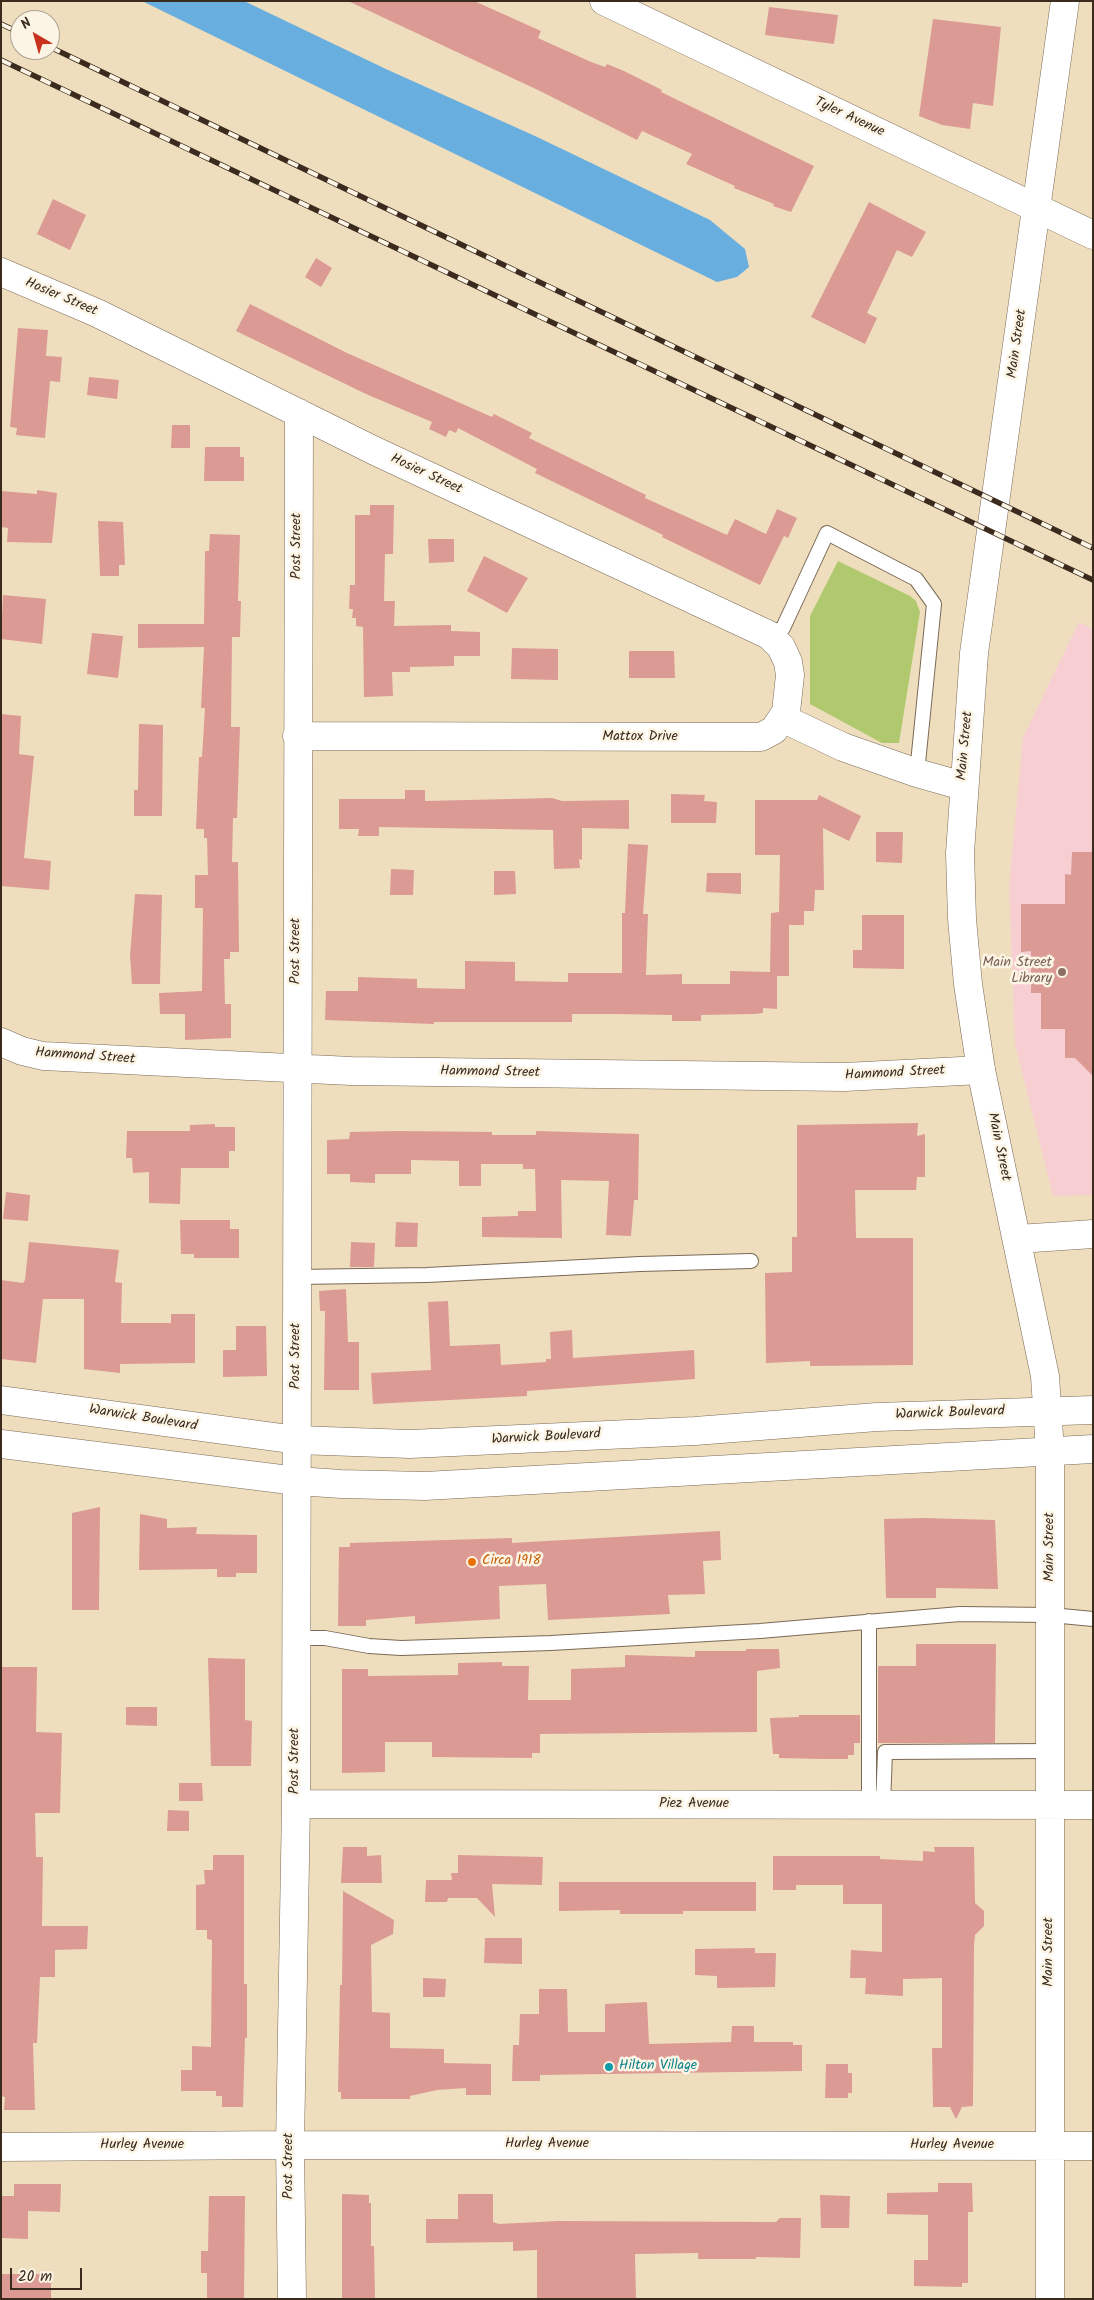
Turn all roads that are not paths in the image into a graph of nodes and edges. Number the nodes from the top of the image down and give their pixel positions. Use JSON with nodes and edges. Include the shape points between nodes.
{"nodes":[{"id":1,"x":604,"y":1,"type":"edge"},
{"id":2,"x":1066,"y":1,"type":"edge"},
{"id":3,"x":646,"y":11,"type":"edge"},
{"id":4,"x":1037,"y":207,"type":"junction"},
{"id":5,"x":1093,"y":234,"type":"edge"},
{"id":6,"x":1,"y":272,"type":"edge"},
{"id":7,"x":299,"y":413,"type":"junction"},
{"id":8,"x":769,"y":635,"type":"junction"},
{"id":9,"x":784,"y":719,"type":"junction"},
{"id":10,"x":297,"y":736,"type":"junction"},
{"id":11,"x":917,"y":773,"type":"junction"},
{"id":12,"x":963,"y":786,"type":"junction"},
{"id":13,"x":1,"y":1042,"type":"edge"},
{"id":14,"x":297,"y":1069,"type":"junction"},
{"id":15,"x":981,"y":1070,"type":"junction"},
{"id":16,"x":1093,"y":1234,"type":"edge"},
{"id":17,"x":1018,"y":1240,"type":"junction"},
{"id":18,"x":751,"y":1262,"type":"dead end"},
{"id":19,"x":297,"y":1276,"type":"junction"},
{"id":20,"x":1,"y":1400,"type":"edge"},
{"id":21,"x":1093,"y":1410,"type":"edge"},
{"id":22,"x":1048,"y":1411,"type":"junction"},
{"id":23,"x":297,"y":1440,"type":"junction"},
{"id":24,"x":1,"y":1444,"type":"edge"},
{"id":25,"x":1093,"y":1449,"type":"edge"},
{"id":26,"x":1050,"y":1452,"type":"junction"},
{"id":27,"x":297,"y":1481,"type":"junction"},
{"id":28,"x":1051,"y":1614,"type":"junction"},
{"id":29,"x":1093,"y":1619,"type":"edge"},
{"id":30,"x":869,"y":1622,"type":"junction"},
{"id":31,"x":296,"y":1638,"type":"junction"},
{"id":32,"x":1050,"y":1751,"type":"junction"},
{"id":33,"x":296,"y":1804,"type":"junction"},
{"id":34,"x":1051,"y":1805,"type":"junction"},
{"id":35,"x":1093,"y":1805,"type":"edge"},
{"id":36,"x":876,"y":1806,"type":"junction"},
{"id":37,"x":290,"y":2145,"type":"junction"},
{"id":38,"x":1050,"y":2146,"type":"junction"},
{"id":39,"x":1093,"y":2146,"type":"edge"},
{"id":40,"x":1,"y":2147,"type":"edge"},
{"id":41,"x":292,"y":2299,"type":"edge"},
{"id":42,"x":1050,"y":2299,"type":"edge"}],
"edges":[{"from":1,"to":3,"type":"street","name":"Tyler Avenue"},
{"from":2,"to":4,"type":"street","name":"Main Street"},
{"from":3,"to":4,"type":"street","name":"Tyler Avenue"},
{"from":4,"to":5,"type":"street","name":"Tyler Avenue"},
{"from":4,"to":12,"type":"street","name":"Main Street","via":[[974,653]]},
{"from":6,"to":7,"type":"street","name":"Hosier Street","via":[[96,313]]},
{"from":7,"to":8,"type":"street","name":"Hosier Street"},
{"from":7,"to":10,"type":"street","name":"Post Street"},
{"from":8,"to":9,"type":"street","name":"Hosier Street","via":[[781,646],[788,662],[790,675]]},
{"from":8,"to":11,"type":"lane","via":[[783,628],[827,533],[916,579],[934,604]]},
{"from":9,"to":10,"type":"street","name":"Mattox Drive","via":[[774,730],[752,738]]},
{"from":9,"to":11,"type":"street","via":[[843,747]]},
{"from":10,"to":14,"type":"street","name":"Post Street"},
{"from":11,"to":12,"type":"street"},
{"from":12,"to":15,"type":"street","name":"Main Street","via":[[962,919]]},
{"from":13,"to":14,"type":"street","name":"Hammond Street","via":[[22,1052],[43,1056]]},
{"from":14,"to":15,"type":"street","name":"Hammond Street","via":[[845,1077]]},
{"from":14,"to":19,"type":"street","name":"Post Street"},
{"from":15,"to":17,"type":"street","name":"Main Street"},
{"from":16,"to":17,"type":"street"},
{"from":17,"to":22,"type":"street","name":"Main Street","via":[[1045,1376]]},
{"from":18,"to":19,"type":"lane","via":[[427,1275]]},
{"from":19,"to":23,"type":"street","name":"Post Street"},
{"from":20,"to":23,"type":"street","name":"Warwick Boulevard"},
{"from":21,"to":22,"type":"street","name":"Warwick Boulevard"},
{"from":22,"to":23,"type":"street","name":"Warwick Boulevard","via":[[877,1417],[695,1431],[410,1444]]},
{"from":22,"to":26,"type":"street","name":"Main Street"},
{"from":23,"to":27,"type":"street","name":"Post Street"},
{"from":24,"to":27,"type":"street"},
{"from":25,"to":26,"type":"street"},
{"from":26,"to":27,"type":"street","via":[[425,1486]]},
{"from":26,"to":28,"type":"street","name":"Main Street"},
{"from":27,"to":31,"type":"street","name":"Post Street"},
{"from":28,"to":29,"type":"lane"},
{"from":28,"to":30,"type":"lane","via":[[960,1614]]},
{"from":28,"to":32,"type":"street","name":"Main Street"},
{"from":30,"to":31,"type":"lane","via":[[760,1631],[401,1648],[325,1638]]},
{"from":30,"to":36,"type":"lane"},
{"from":31,"to":33,"type":"street","name":"Post Street"},
{"from":32,"to":34,"type":"street","name":"Main Street"},
{"from":32,"to":36,"type":"lane","via":[[885,1752]]},
{"from":33,"to":36,"type":"street","name":"Piez Avenue"},
{"from":33,"to":37,"type":"street","name":"Post Street"},
{"from":34,"to":35,"type":"street","name":"Piez Avenue"},
{"from":34,"to":36,"type":"street","name":"Piez Avenue"},
{"from":34,"to":38,"type":"street","name":"Main Street"},
{"from":37,"to":38,"type":"street","name":"Hurley Avenue"},
{"from":37,"to":40,"type":"street","name":"Hurley Avenue"},
{"from":37,"to":41,"type":"street","name":"Post Street"},
{"from":38,"to":39,"type":"street","name":"Hurley Avenue"},
{"from":38,"to":42,"type":"street","name":"Main Street"}]}
